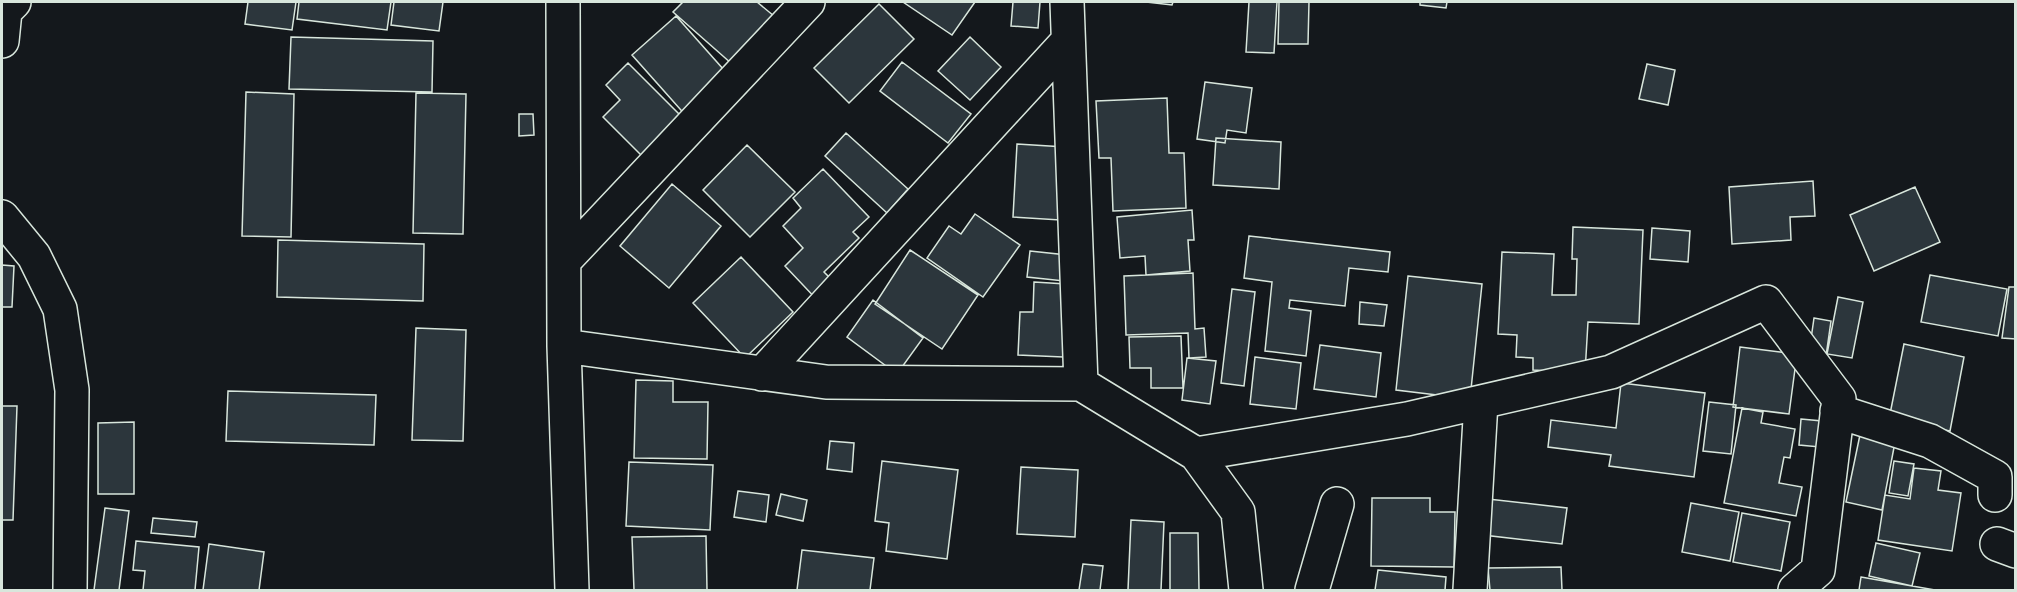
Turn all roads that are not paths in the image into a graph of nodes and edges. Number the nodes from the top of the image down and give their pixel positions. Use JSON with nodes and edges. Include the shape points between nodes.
{"nodes":[{"id":1,"x":14,"y":2,"type":"edge"},
{"id":2,"x":563,"y":2,"type":"edge"},
{"id":3,"x":808,"y":2,"type":"edge"},
{"id":4,"x":1067,"y":2,"type":"edge"},
{"id":5,"x":2,"y":41,"type":"edge"},
{"id":6,"x":1068,"y":41,"type":"junction"},
{"id":7,"x":2,"y":217,"type":"edge"},
{"id":8,"x":564,"y":261,"type":"junction"},
{"id":9,"x":564,"y":346,"type":"junction"},
{"id":10,"x":762,"y":374,"type":"junction"},
{"id":11,"x":1081,"y":384,"type":"junction"},
{"id":12,"x":1481,"y":402,"type":"junction"},
{"id":13,"x":1837,"y":411,"type":"junction"},
{"id":14,"x":1196,"y":454,"type":"junction"},
{"id":15,"x":1995,"y":495,"type":"dead end"},
{"id":16,"x":1337,"y":504,"type":"dead end"},
{"id":17,"x":70,"y":591,"type":"edge"},
{"id":18,"x":572,"y":591,"type":"edge"},
{"id":19,"x":1246,"y":591,"type":"edge"},
{"id":20,"x":1312,"y":591,"type":"edge"},
{"id":21,"x":1470,"y":591,"type":"edge"},
{"id":22,"x":1795,"y":591,"type":"edge"}],
"edges":[{"from":1,"to":5,"type":"street","via":[[5,11]]},
{"from":2,"to":8,"type":"street"},
{"from":3,"to":8,"type":"street"},
{"from":4,"to":6,"type":"street"},
{"from":6,"to":10,"type":"street"},
{"from":6,"to":11,"type":"street"},
{"from":7,"to":17,"type":"street","via":[[34,256],[60,309],[72,390]]},
{"from":8,"to":9,"type":"street"},
{"from":9,"to":10,"type":"street"},
{"from":9,"to":18,"type":"street"},
{"from":10,"to":11,"type":"street","via":[[826,382]]},
{"from":11,"to":14,"type":"street"},
{"from":12,"to":13,"type":"street","via":[[1611,372],[1766,302],[1839,399]]},
{"from":12,"to":14,"type":"street","via":[[1407,419]]},
{"from":12,"to":21,"type":"street"},
{"from":13,"to":15,"type":"street","via":[[1930,441],[1995,477]]},
{"from":13,"to":22,"type":"street","via":[[1818,570]]},
{"from":14,"to":19,"type":"street","via":[[1238,512]]},
{"from":16,"to":20,"type":"street"}]}
